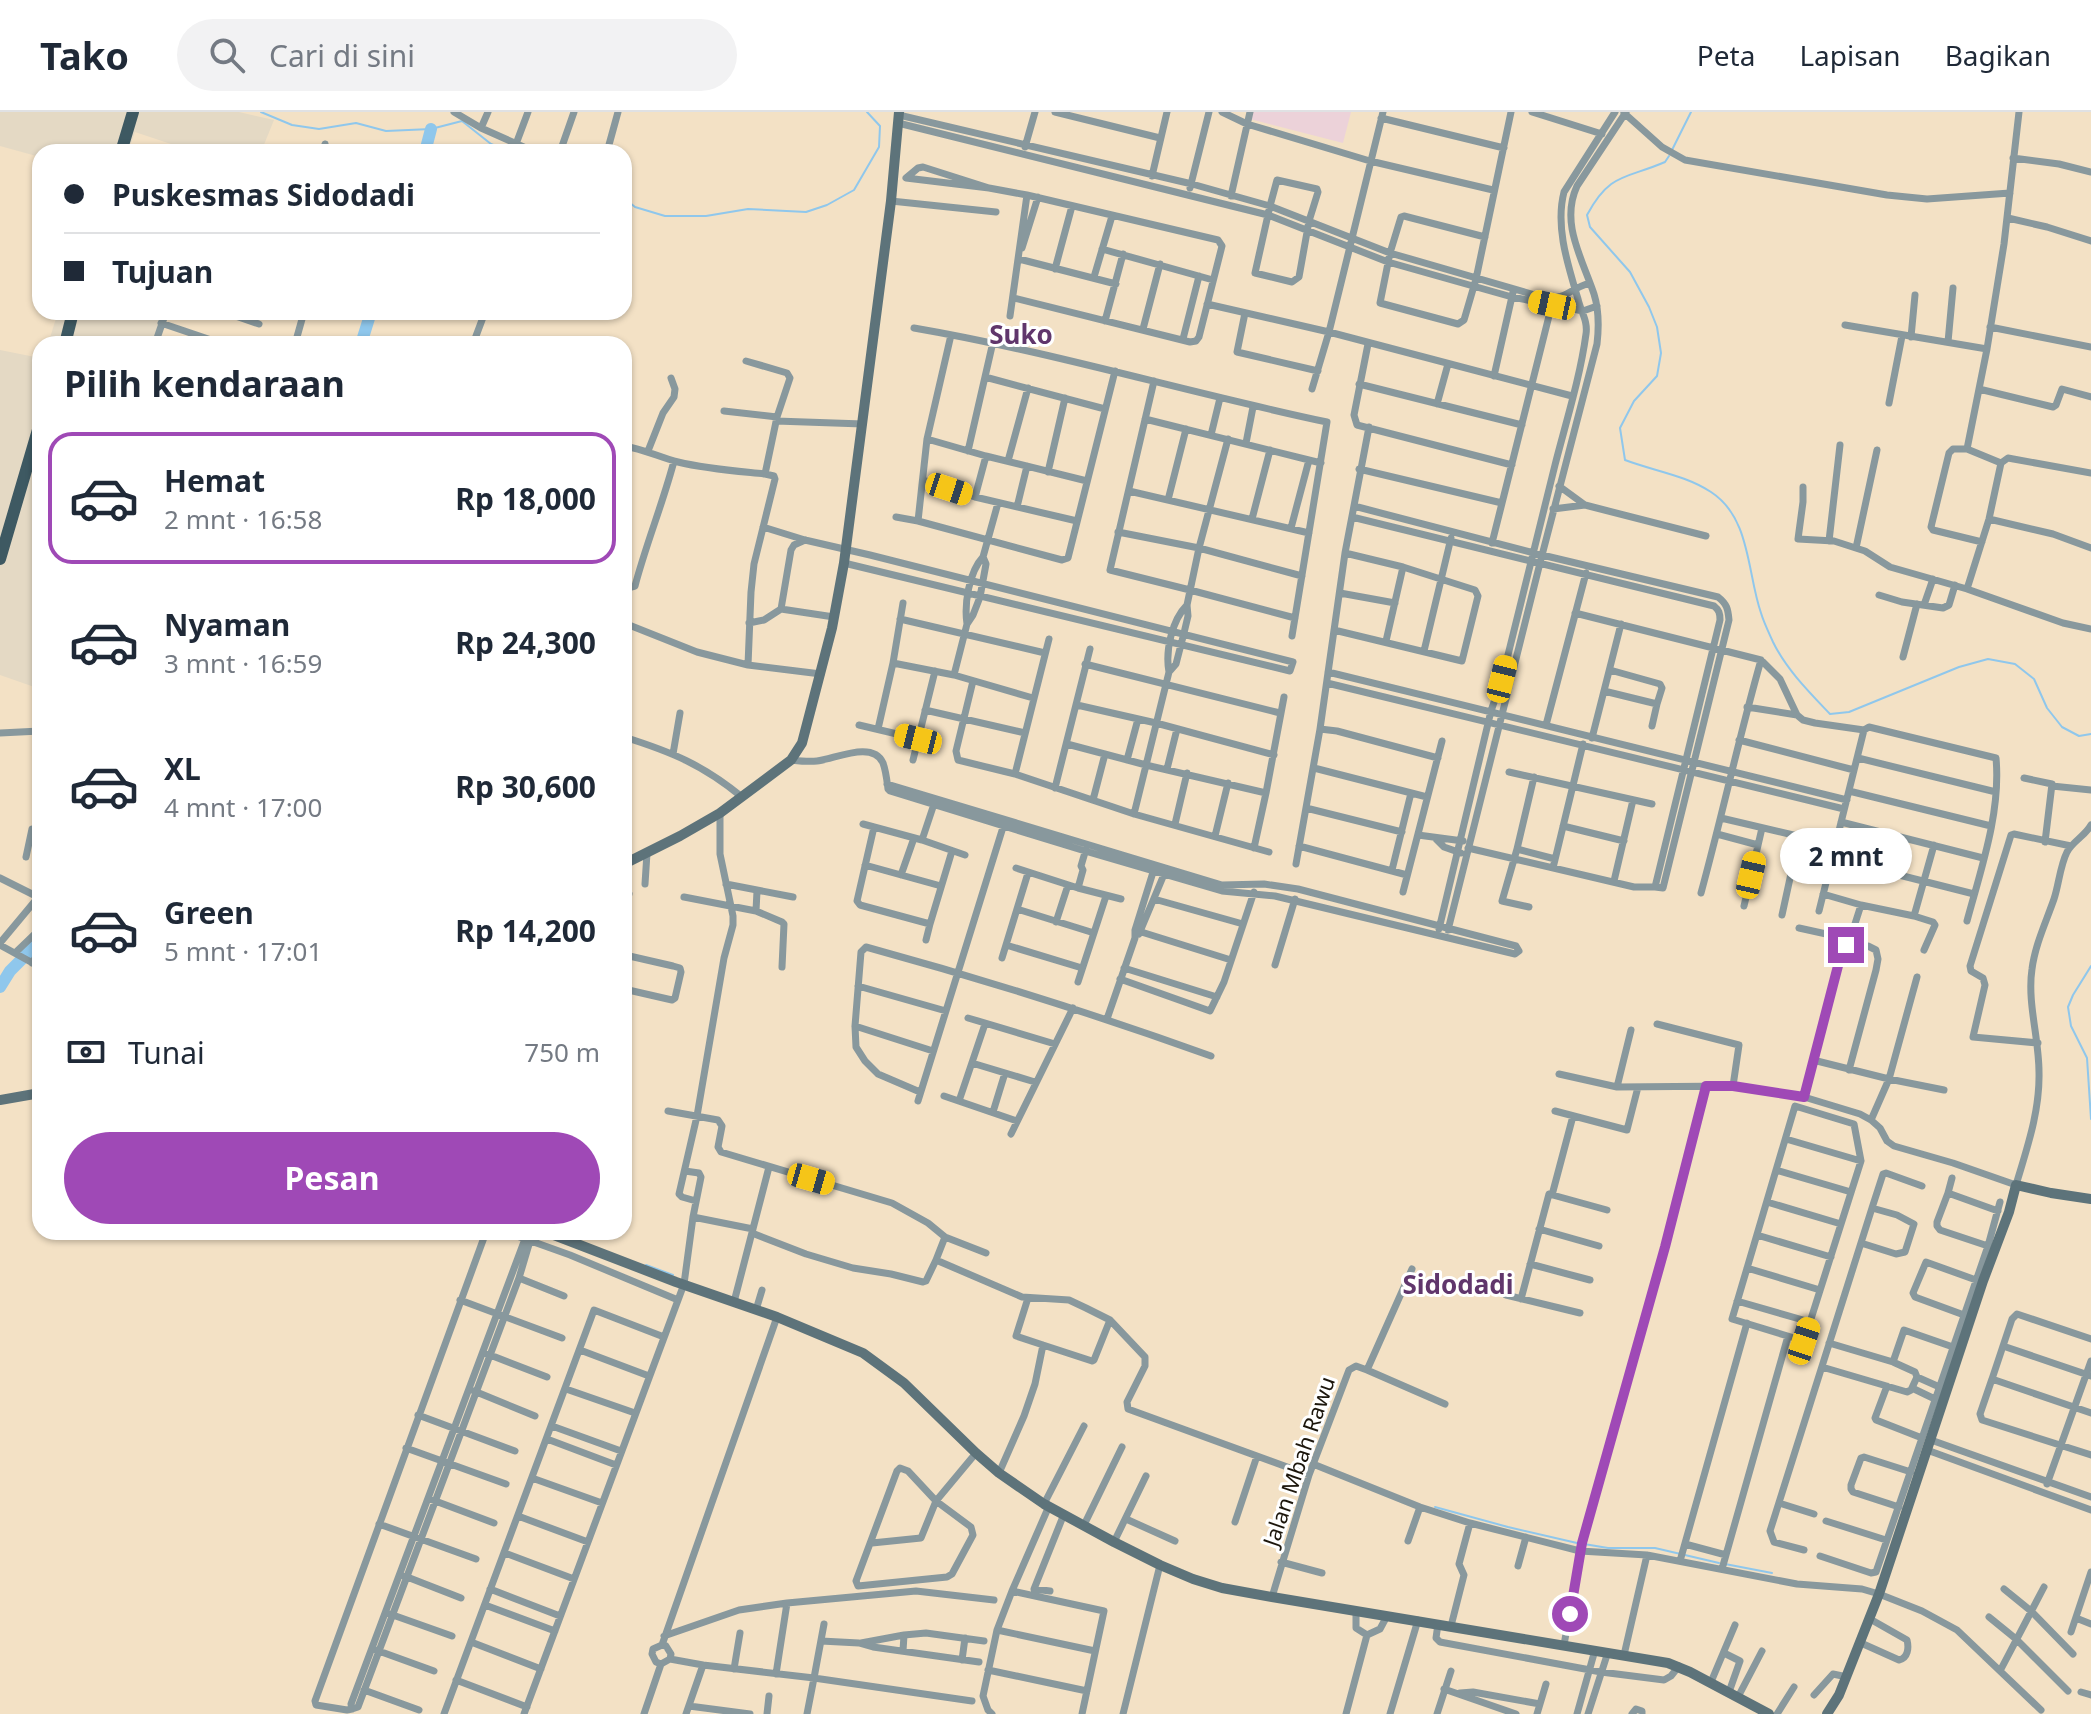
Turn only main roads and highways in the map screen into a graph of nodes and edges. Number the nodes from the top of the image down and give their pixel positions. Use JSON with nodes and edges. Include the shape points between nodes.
{"nodes":[{"id":1,"x":133,"y":112,"type":"edge"},
{"id":2,"x":123,"y":144,"type":"edge"},
{"id":3,"x":32,"y":450,"type":"edge"},
{"id":4,"x":0,"y":559,"type":"edge"}],
"edges":[{"from":1,"to":2,"type":"main road"},
{"from":3,"to":4,"type":"main road"}]}
